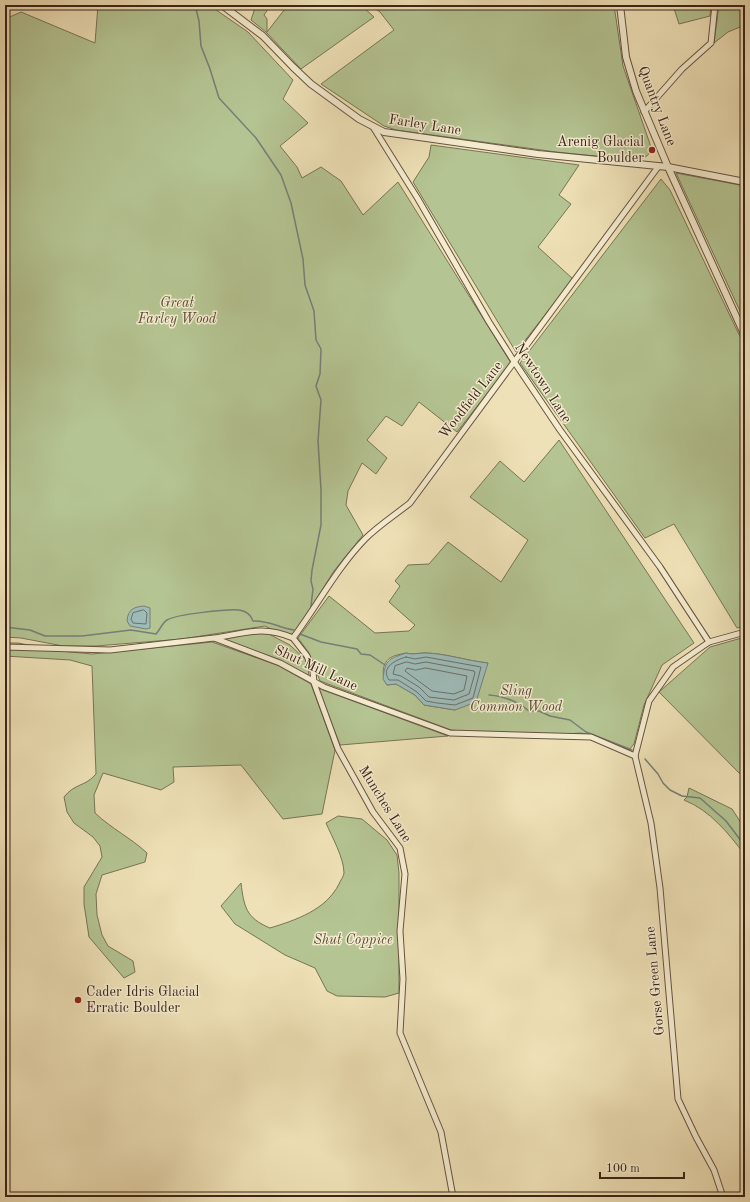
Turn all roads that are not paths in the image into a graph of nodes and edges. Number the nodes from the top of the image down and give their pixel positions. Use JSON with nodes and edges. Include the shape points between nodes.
{"nodes":[{"id":1,"x":222,"y":5,"type":"edge"},
{"id":2,"x":620,"y":5,"type":"edge"},
{"id":3,"x":716,"y":5,"type":"edge"},
{"id":4,"x":644,"y":112,"type":"junction"},
{"id":5,"x":373,"y":128,"type":"junction"},
{"id":6,"x":658,"y":167,"type":"junction"},
{"id":7,"x":668,"y":167,"type":"junction"},
{"id":8,"x":745,"y":182,"type":"edge"},
{"id":9,"x":745,"y":336,"type":"edge"},
{"id":10,"x":515,"y":363,"type":"junction"},
{"id":11,"x":745,"y":632,"type":"edge"},
{"id":12,"x":214,"y":638,"type":"junction"},
{"id":13,"x":293,"y":638,"type":"junction"},
{"id":14,"x":709,"y":642,"type":"junction"},
{"id":15,"x":5,"y":647,"type":"edge"},
{"id":16,"x":314,"y":683,"type":"junction"},
{"id":17,"x":635,"y":756,"type":"junction"},
{"id":18,"x":453,"y":1197,"type":"edge"},
{"id":19,"x":723,"y":1197,"type":"edge"}],
"edges":[{"from":1,"to":5,"type":"street","name":"Farley Lane","via":[[263,36],[292,68]]},
{"from":2,"to":4,"type":"street","name":"Quantry Lane","via":[[629,72]]},
{"from":3,"to":4,"type":"street","via":[[711,43],[682,69]]},
{"from":4,"to":7,"type":"street","name":"Quantry Lane"},
{"from":5,"to":6,"type":"street","name":"Farley Lane","via":[[415,138]]},
{"from":5,"to":10,"type":"street","name":"Newtown Lane"},
{"from":6,"to":7,"type":"street","name":"Farley Lane"},
{"from":6,"to":10,"type":"street","name":"Woodfield Lane"},
{"from":7,"to":8,"type":"street","name":"Farley Lane"},
{"from":7,"to":9,"type":"street","name":"Quantry Lane"},
{"from":10,"to":13,"type":"street","name":"Woodfield Lane","via":[[410,503],[365,539],[331,580]]},
{"from":10,"to":14,"type":"street","name":"Newtown Lane","via":[[560,430],[660,567]]},
{"from":11,"to":14,"type":"street"},
{"from":12,"to":13,"type":"street","via":[[264,629]]},
{"from":12,"to":15,"type":"street","name":"Shut Mill Lane","via":[[110,650]]},
{"from":12,"to":16,"type":"street","name":"Shut Mill Lane","via":[[280,663]]},
{"from":13,"to":16,"type":"street","via":[[307,656],[313,671]]},
{"from":14,"to":17,"type":"street","via":[[673,667],[649,701]]},
{"from":16,"to":17,"type":"street","name":"Shut Mill Lane","via":[[450,733],[591,737]]},
{"from":16,"to":18,"type":"street","name":"Munches Lane","via":[[338,749],[372,812],[400,848],[405,874],[400,930],[403,979],[400,1033],[441,1132]]},
{"from":17,"to":19,"type":"street","name":"Gorse Green Lane","via":[[651,823],[660,888],[678,1099],[714,1170]]}]}
